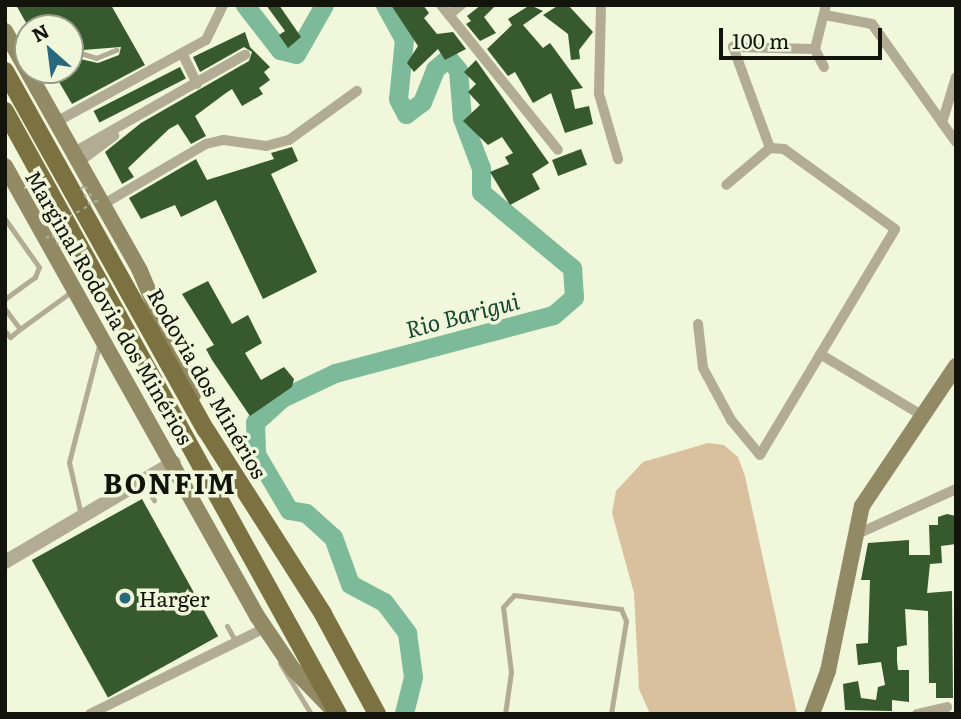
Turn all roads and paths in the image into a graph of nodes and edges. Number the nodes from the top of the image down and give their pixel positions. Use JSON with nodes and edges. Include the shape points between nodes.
{"nodes":[{"id":1,"x":223,"y":5,"type":"edge"},
{"id":2,"x":441,"y":5,"type":"edge"},
{"id":3,"x":460,"y":5,"type":"edge"},
{"id":4,"x":601,"y":5,"type":"edge"},
{"id":5,"x":825,"y":10,"type":"edge"},
{"id":6,"x":449,"y":15,"type":"junction"},
{"id":7,"x":5,"y":31,"type":"edge"},
{"id":8,"x":14,"y":46,"type":"edge"},
{"id":9,"x":815,"y":49,"type":"junction"},
{"id":10,"x":116,"y":50,"type":"dead end"},
{"id":11,"x":84,"y":54,"type":"edge"},
{"id":12,"x":183,"y":55,"type":"junction"},
{"id":13,"x":245,"y":55,"type":"dead end"},
{"id":14,"x":824,"y":67,"type":"dead end"},
{"id":15,"x":5,"y":71,"type":"edge"},
{"id":16,"x":956,"y":77,"type":"edge"},
{"id":17,"x":35,"y":84,"type":"edge"},
{"id":18,"x":197,"y":84,"type":"junction"},
{"id":19,"x":357,"y":91,"type":"dead end"},
{"id":20,"x":5,"y":111,"type":"edge"},
{"id":21,"x":56,"y":122,"type":"junction"},
{"id":22,"x":942,"y":123,"type":"junction"},
{"id":23,"x":956,"y":142,"type":"edge"},
{"id":24,"x":769,"y":148,"type":"junction"},
{"id":25,"x":558,"y":150,"type":"dead end"},
{"id":26,"x":77,"y":157,"type":"junction"},
{"id":27,"x":618,"y":159,"type":"dead end"},
{"id":28,"x":5,"y":166,"type":"edge"},
{"id":29,"x":726,"y":185,"type":"dead end"},
{"id":30,"x":101,"y":202,"type":"junction"},
{"id":31,"x":5,"y":219,"type":"edge"},
{"id":32,"x":46,"y":238,"type":"junction"},
{"id":33,"x":76,"y":289,"type":"junction"},
{"id":34,"x":5,"y":299,"type":"edge"},
{"id":35,"x":5,"y":309,"type":"edge"},
{"id":36,"x":698,"y":324,"type":"dead end"},
{"id":37,"x":20,"y":329,"type":"junction"},
{"id":38,"x":5,"y":331,"type":"edge"},
{"id":39,"x":102,"y":337,"type":"junction"},
{"id":40,"x":8,"y":339,"type":"edge"},
{"id":41,"x":820,"y":354,"type":"junction"},
{"id":42,"x":956,"y":366,"type":"edge"},
{"id":43,"x":920,"y":414,"type":"junction"},
{"id":44,"x":206,"y":430,"type":"junction"},
{"id":45,"x":174,"y":463,"type":"junction"},
{"id":46,"x":144,"y":483,"type":"junction"},
{"id":47,"x":956,"y":489,"type":"edge"},
{"id":48,"x":155,"y":500,"type":"dead end"},
{"id":49,"x":82,"y":518,"type":"junction"},
{"id":50,"x":853,"y":536,"type":"junction"},
{"id":51,"x":5,"y":562,"type":"edge"},
{"id":52,"x":227,"y":626,"type":"dead end"},
{"id":53,"x":265,"y":628,"type":"junction"},
{"id":54,"x":236,"y":642,"type":"junction"},
{"id":55,"x":947,"y":707,"type":"dead end"},
{"id":56,"x":90,"y":714,"type":"edge"},
{"id":57,"x":311,"y":714,"type":"edge"},
{"id":58,"x":337,"y":714,"type":"edge"},
{"id":59,"x":377,"y":714,"type":"edge"},
{"id":60,"x":505,"y":714,"type":"edge"},
{"id":61,"x":611,"y":714,"type":"edge"},
{"id":62,"x":812,"y":714,"type":"edge"},
{"id":63,"x":917,"y":714,"type":"edge"}],
"edges":[{"from":1,"to":12,"type":"street","via":[[206,40]]},
{"from":2,"to":6,"type":"street"},
{"from":3,"to":6,"type":"street"},
{"from":4,"to":27,"type":"street","via":[[599,94]]},
{"from":5,"to":9,"type":"street"},
{"from":5,"to":22,"type":"street","via":[[872,24]]},
{"from":6,"to":25,"type":"street"},
{"from":7,"to":8,"type":"main road","name":"Marginal Rodovia dos Minérios"},
{"from":9,"to":14,"type":"street"},
{"from":9,"to":24,"type":"street","via":[[733,47]]},
{"from":10,"to":11,"type":"lane","via":[[96,58]]},
{"from":12,"to":18,"type":"street"},
{"from":12,"to":21,"type":"street"},
{"from":13,"to":18,"type":"street"},
{"from":15,"to":44,"type":"main road","name":"Rodovia dos Minérios"},
{"from":16,"to":22,"type":"street"},
{"from":17,"to":21,"type":"main road","name":"Marginal Rodovia dos Minérios"},
{"from":18,"to":26,"type":"street"},
{"from":19,"to":30,"type":"street","via":[[289,140],[266,146],[224,140],[206,144]]},
{"from":20,"to":58,"type":"main road"},
{"from":21,"to":26,"type":"main road","name":"Marginal Rodovia dos Minérios"},
{"from":22,"to":23,"type":"street"},
{"from":24,"to":29,"type":"street"},
{"from":24,"to":41,"type":"street","via":[[784,149],[895,229]]},
{"from":26,"to":30,"type":"main road","name":"Marginal Rodovia dos Minérios"},
{"from":28,"to":32,"type":"main road","name":"Marginal Rodovia dos Minérios"},
{"from":30,"to":32,"type":"path","bridge":true,"via":[[94,202],[85,186],[81,188],[90,205],[54,225],[65,244],[60,247],[52,235]]},
{"from":30,"to":44,"type":"main road","name":"Marginal Rodovia dos Minérios","via":[[140,271]]},
{"from":31,"to":34,"type":"lane","via":[[39,267],[35,277]]},
{"from":32,"to":33,"type":"main road","name":"Marginal Rodovia dos Minérios"},
{"from":33,"to":37,"type":"lane"},
{"from":33,"to":39,"type":"main road","name":"Marginal Rodovia dos Minérios"},
{"from":35,"to":37,"type":"lane"},
{"from":36,"to":41,"type":"street","via":[[708,377],[731,420],[760,455]]},
{"from":37,"to":40,"type":"lane"},
{"from":38,"to":40,"type":"lane"},
{"from":39,"to":45,"type":"main road","name":"Marginal Rodovia dos Minérios"},
{"from":39,"to":49,"type":"lane","via":[[69,462]]},
{"from":41,"to":43,"type":"street"},
{"from":42,"to":43,"type":"main road"},
{"from":43,"to":50,"type":"main road","via":[[878,476]]},
{"from":44,"to":59,"type":"main road","name":"Rodovia dos Minérios","via":[[323,614]]},
{"from":45,"to":46,"type":"street"},
{"from":45,"to":53,"type":"main road","name":"Marginal Rodovia dos Minérios"},
{"from":46,"to":48,"type":"lane"},
{"from":46,"to":49,"type":"street"},
{"from":47,"to":50,"type":"street"},
{"from":49,"to":51,"type":"street"},
{"from":50,"to":62,"type":"main road","via":[[828,671]]},
{"from":52,"to":54,"type":"lane"},
{"from":53,"to":54,"type":"street"},
{"from":53,"to":57,"type":"lane","via":[[288,681]]},
{"from":53,"to":58,"type":"main road","name":"Marginal Rodovia dos Minérios","via":[[293,669]]},
{"from":54,"to":56,"type":"street"},
{"from":55,"to":63,"type":"street"},
{"from":60,"to":61,"type":"lane","via":[[511,672],[503,607],[514,595],[621,609],[626,621]]}]}
